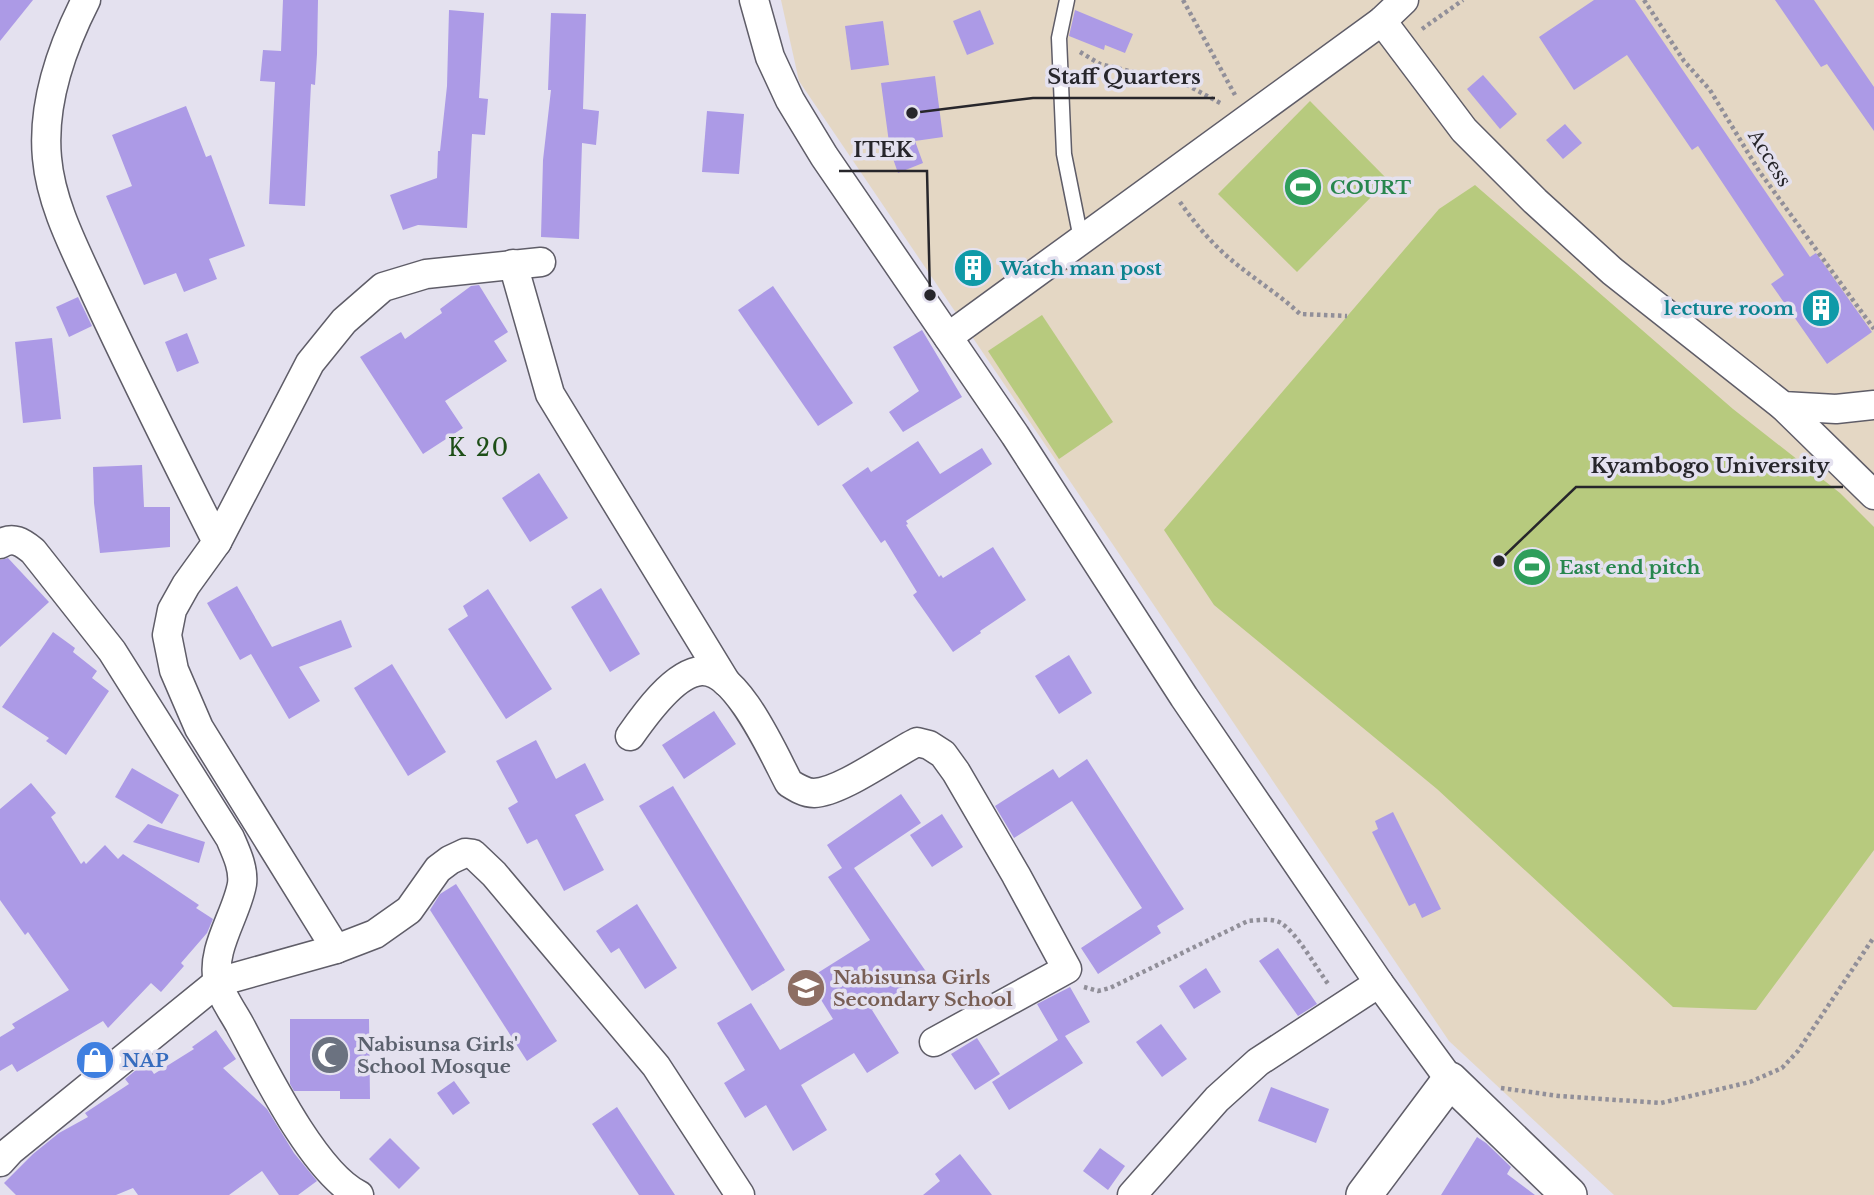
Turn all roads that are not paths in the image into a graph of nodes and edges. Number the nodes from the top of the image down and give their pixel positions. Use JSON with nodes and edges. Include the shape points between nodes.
{"nodes":[{"id":1,"x":86,"y":0,"type":"edge"},
{"id":2,"x":754,"y":0,"type":"edge"},
{"id":3,"x":1067,"y":0,"type":"edge"},
{"id":4,"x":1404,"y":0,"type":"edge"},
{"id":5,"x":1382,"y":20,"type":"junction"},
{"id":6,"x":1081,"y":239,"type":"junction"},
{"id":7,"x":541,"y":262,"type":"dead end"},
{"id":8,"x":513,"y":264,"type":"junction"},
{"id":9,"x":948,"y":337,"type":"junction"},
{"id":10,"x":1874,"y":405,"type":"edge"},
{"id":11,"x":1783,"y":406,"type":"junction"},
{"id":12,"x":1874,"y":495,"type":"edge"},
{"id":13,"x":217,"y":542,"type":"junction"},
{"id":14,"x":0,"y":544,"type":"edge"},
{"id":15,"x":726,"y":681,"type":"junction"},
{"id":16,"x":630,"y":736,"type":"dead end"},
{"id":17,"x":335,"y":948,"type":"junction"},
{"id":18,"x":218,"y":982,"type":"junction"},
{"id":19,"x":1379,"y":983,"type":"junction"},
{"id":20,"x":934,"y":1042,"type":"dead end"},
{"id":21,"x":1450,"y":1080,"type":"junction"},
{"id":22,"x":3,"y":1150,"type":"edge"},
{"id":23,"x":359,"y":1195,"type":"edge"},
{"id":24,"x":740,"y":1195,"type":"edge"},
{"id":25,"x":1132,"y":1195,"type":"edge"},
{"id":26,"x":1364,"y":1195,"type":"edge"},
{"id":27,"x":1569,"y":1195,"type":"edge"}],
"edges":[{"from":1,"to":13,"type":"street","via":[[58,69],[46,130],[47,161],[71,240]]},
{"from":2,"to":9,"type":"street","via":[[770,57],[790,100]]},
{"from":3,"to":6,"type":"lane","via":[[1059,38],[1064,154]]},
{"from":4,"to":5,"type":"street"},
{"from":5,"to":6,"type":"street"},
{"from":5,"to":11,"type":"street","via":[[1464,130],[1535,201],[1612,271]]},
{"from":6,"to":9,"type":"street"},
{"from":7,"to":8,"type":"street"},
{"from":8,"to":13,"type":"street","via":[[426,274],[383,287],[344,321],[310,363]]},
{"from":8,"to":15,"type":"street","via":[[550,394]]},
{"from":9,"to":19,"type":"street"},
{"from":10,"to":11,"type":"street","via":[[1836,409]]},
{"from":11,"to":12,"type":"street"},
{"from":13,"to":17,"type":"street","via":[[172,610],[167,635],[174,670],[199,728]]},
{"from":14,"to":18,"type":"street","via":[[18,540],[33,551],[112,651],[230,838],[241,863],[242,883],[223,937]]},
{"from":15,"to":16,"type":"street","via":[[702,671],[687,675],[657,700]]},
{"from":15,"to":20,"type":"street","via":[[741,697],[789,783],[802,791],[831,790],[917,743],[943,754],[1009,863],[1066,969]]},
{"from":17,"to":18,"type":"street"},
{"from":17,"to":24,"type":"street","via":[[394,923],[438,869],[465,853],[473,854],[656,1066]]},
{"from":18,"to":22,"type":"street"},
{"from":18,"to":23,"type":"street","via":[[296,1124],[345,1187]]},
{"from":19,"to":21,"type":"street"},
{"from":19,"to":25,"type":"street","via":[[1248,1071],[1217,1099]]},
{"from":21,"to":26,"type":"street"},
{"from":21,"to":27,"type":"street"}]}
